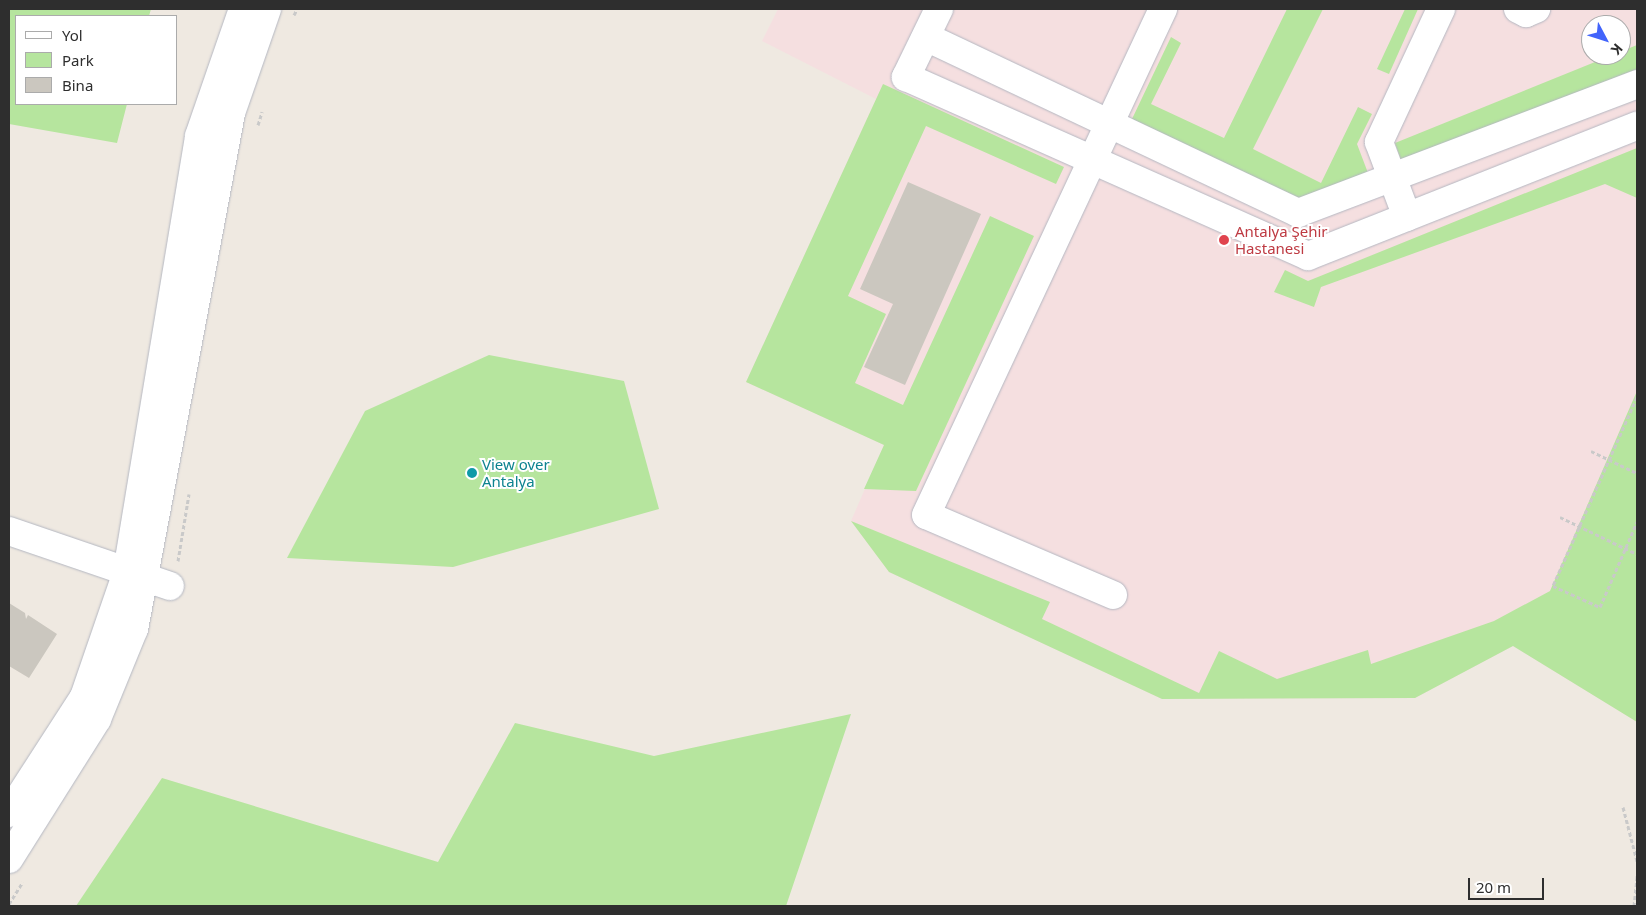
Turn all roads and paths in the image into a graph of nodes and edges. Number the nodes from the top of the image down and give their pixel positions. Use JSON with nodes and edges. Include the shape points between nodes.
{"nodes":[{"id":1,"x":243,"y":9,"type":"edge"},
{"id":2,"x":267,"y":9,"type":"edge"},
{"id":3,"x":939,"y":9,"type":"edge"},
{"id":4,"x":1163,"y":9,"type":"edge"},
{"id":5,"x":1440,"y":9,"type":"edge"},
{"id":6,"x":1518,"y":9,"type":"edge"},
{"id":7,"x":1536,"y":9,"type":"edge"},
{"id":8,"x":926,"y":36,"type":"junction"},
{"id":9,"x":1637,"y":84,"type":"edge"},
{"id":10,"x":1113,"y":122,"type":"junction"},
{"id":11,"x":1637,"y":126,"type":"edge"},
{"id":12,"x":1095,"y":158,"type":"junction"},
{"id":13,"x":1392,"y":177,"type":"junction"},
{"id":14,"x":1407,"y":217,"type":"junction"},
{"id":15,"x":1637,"y":397,"type":"edge"},
{"id":16,"x":1591,"y":451,"type":"dead end"},
{"id":17,"x":1610,"y":460,"type":"junction"},
{"id":18,"x":1637,"y":473,"type":"edge"},
{"id":19,"x":1560,"y":517,"type":"dead end"},
{"id":20,"x":1637,"y":522,"type":"edge"},
{"id":21,"x":1579,"y":526,"type":"junction"},
{"id":22,"x":9,"y":530,"type":"edge"},
{"id":23,"x":1625,"y":548,"type":"junction"},
{"id":24,"x":1637,"y":554,"type":"edge"},
{"id":25,"x":148,"y":579,"type":"junction"},
{"id":26,"x":1113,"y":595,"type":"dead end"},
{"id":27,"x":1623,"y":807,"type":"dead end"},
{"id":28,"x":9,"y":813,"type":"edge"},
{"id":29,"x":9,"y":859,"type":"edge"},
{"id":30,"x":1637,"y":861,"type":"edge"},
{"id":31,"x":1637,"y":875,"type":"edge"},
{"id":32,"x":1634,"y":906,"type":"edge"}],
"edges":[{"from":1,"to":25,"type":"street","via":[[199,136]]},
{"from":2,"to":25,"type":"street","via":[[231,113]]},
{"from":3,"to":8,"type":"street"},
{"from":4,"to":10,"type":"street"},
{"from":5,"to":13,"type":"street","via":[[1379,142]]},
{"from":6,"to":7,"type":"street","via":[[1526,13]]},
{"from":8,"to":10,"type":"street"},
{"from":8,"to":12,"type":"street","via":[[906,77]]},
{"from":9,"to":13,"type":"street"},
{"from":10,"to":12,"type":"street"},
{"from":10,"to":13,"type":"street","via":[[1298,213]]},
{"from":11,"to":14,"type":"street"},
{"from":12,"to":14,"type":"street","via":[[1308,256]]},
{"from":12,"to":26,"type":"street","via":[[926,515]]},
{"from":13,"to":14,"type":"street"},
{"from":15,"to":17,"type":"path"},
{"from":16,"to":17,"type":"path"},
{"from":17,"to":18,"type":"path"},
{"from":17,"to":21,"type":"path"},
{"from":19,"to":21,"type":"path"},
{"from":20,"to":23,"type":"path"},
{"from":21,"to":23,"type":"path"},
{"from":21,"to":23,"type":"path","via":[[1553,586],[1600,607]]},
{"from":22,"to":25,"type":"street"},
{"from":23,"to":24,"type":"path"},
{"from":25,"to":28,"type":"street","via":[[84,698]]},
{"from":25,"to":29,"type":"street","via":[[134,629],[97,719]]},
{"from":27,"to":30,"type":"path"},
{"from":31,"to":32,"type":"path"}]}
